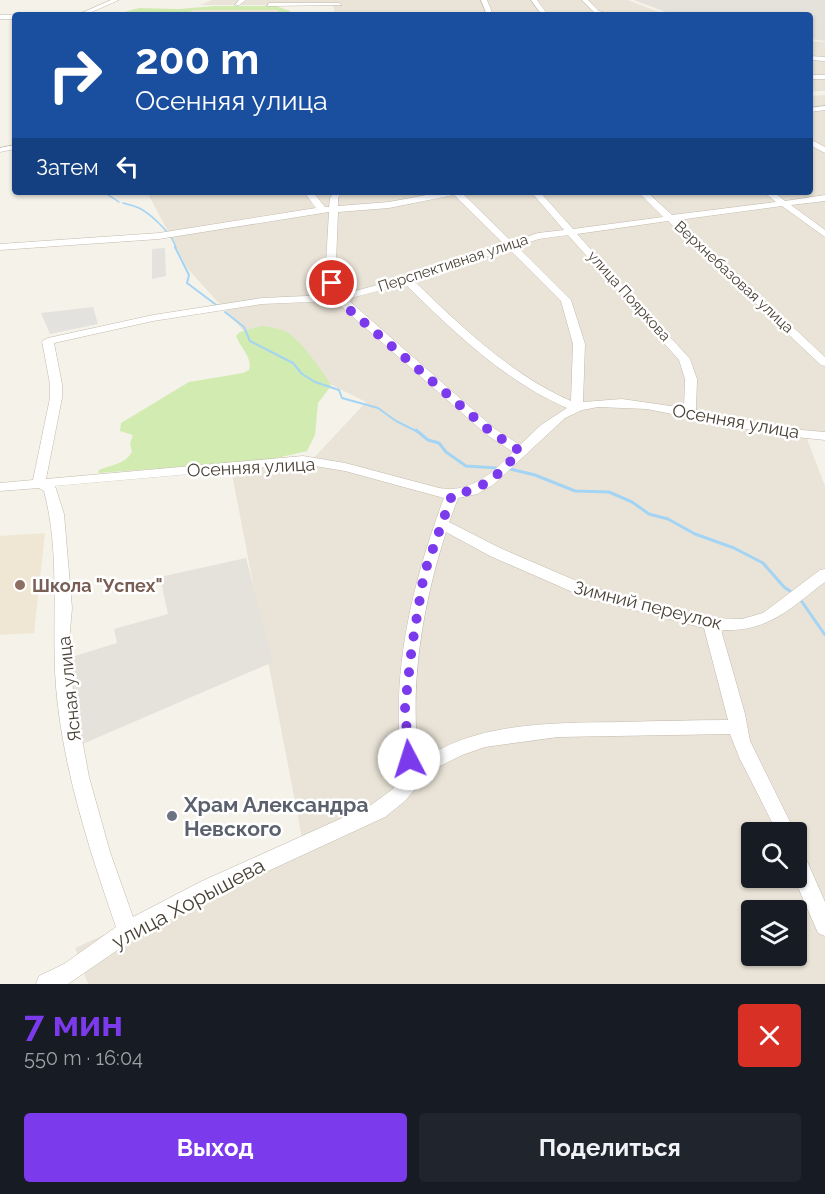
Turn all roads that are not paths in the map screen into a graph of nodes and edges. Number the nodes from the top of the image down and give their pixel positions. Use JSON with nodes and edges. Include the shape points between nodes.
{"nodes":[{"id":1,"x":116,"y":0,"type":"edge"},
{"id":2,"x":243,"y":0,"type":"edge"},
{"id":3,"x":585,"y":0,"type":"edge"},
{"id":4,"x":339,"y":3,"type":"edge"},
{"id":5,"x":237,"y":4,"type":"dead end"},
{"id":6,"x":269,"y":5,"type":"dead end"},
{"id":7,"x":87,"y":12,"type":"edge"},
{"id":8,"x":599,"y":12,"type":"edge"},
{"id":9,"x":312,"y":195,"type":"edge"},
{"id":10,"x":336,"y":195,"type":"edge"},
{"id":11,"x":440,"y":195,"type":"edge"},
{"id":12,"x":458,"y":195,"type":"edge"},
{"id":13,"x":538,"y":195,"type":"edge"},
{"id":14,"x":645,"y":195,"type":"edge"},
{"id":15,"x":772,"y":195,"type":"edge"},
{"id":16,"x":825,"y":198,"type":"edge"},
{"id":17,"x":784,"y":204,"type":"junction"},
{"id":18,"x":329,"y":210,"type":"junction"},
{"id":19,"x":670,"y":218,"type":"junction"},
{"id":20,"x":571,"y":231,"type":"junction"},
{"id":21,"x":825,"y":234,"type":"edge"},
{"id":22,"x":510,"y":244,"type":"junction"},
{"id":23,"x":0,"y":247,"type":"edge"},
{"id":24,"x":407,"y":280,"type":"junction"},
{"id":25,"x":337,"y":299,"type":"junction"},
{"id":26,"x":825,"y":363,"type":"edge"},
{"id":27,"x":577,"y":408,"type":"junction"},
{"id":28,"x":689,"y":414,"type":"junction"},
{"id":29,"x":825,"y":436,"type":"edge"},
{"id":30,"x":520,"y":451,"type":"junction"},
{"id":31,"x":42,"y":483,"type":"junction"},
{"id":32,"x":0,"y":486,"type":"edge"},
{"id":33,"x":452,"y":495,"type":"junction"},
{"id":34,"x":441,"y":524,"type":"junction"},
{"id":35,"x":825,"y":574,"type":"edge"},
{"id":36,"x":711,"y":624,"type":"junction"},
{"id":37,"x":736,"y":727,"type":"junction"},
{"id":38,"x":414,"y":777,"type":"junction"},
{"id":39,"x":782,"y":822,"type":"edge"},
{"id":40,"x":807,"y":884,"type":"edge"},
{"id":41,"x":825,"y":926,"type":"edge"},
{"id":42,"x":128,"y":931,"type":"junction"},
{"id":43,"x":47,"y":984,"type":"edge"}],
"edges":[{"from":1,"to":7,"type":"street"},
{"from":2,"to":5,"type":"street"},
{"from":3,"to":8,"type":"street"},
{"from":4,"to":6,"type":"street"},
{"from":9,"to":18,"type":"street"},
{"from":10,"to":18,"type":"street"},
{"from":11,"to":18,"type":"street","via":[[389,205]]},
{"from":12,"to":22,"type":"street"},
{"from":13,"to":20,"type":"street","name":"улица Пояркова"},
{"from":14,"to":19,"type":"street","name":"Верхнебазовая улица"},
{"from":15,"to":17,"type":"street"},
{"from":16,"to":17,"type":"street","name":"Перспективная улица"},
{"from":17,"to":19,"type":"street","name":"Перспективная улица"},
{"from":17,"to":21,"type":"street"},
{"from":18,"to":23,"type":"street","via":[[159,236]]},
{"from":18,"to":25,"type":"street","via":[[331,288]]},
{"from":19,"to":20,"type":"street","name":"Перспективная улица"},
{"from":19,"to":26,"type":"street","name":"Верхнебазовая улица"},
{"from":20,"to":22,"type":"street","name":"Перспективная улица"},
{"from":20,"to":28,"type":"street","name":"улица Пояркова","via":[[684,359],[692,381]]},
{"from":22,"to":24,"type":"street","name":"Перспективная улица"},
{"from":22,"to":27,"type":"street","via":[[563,296],[570,308],[579,344]]},
{"from":24,"to":25,"type":"street","name":"Перспективная улица"},
{"from":24,"to":27,"type":"street","via":[[515,374],[548,397]]},
{"from":25,"to":30,"type":"street","via":[[491,432]]},
{"from":25,"to":31,"type":"street","name":"Перспективная улица","via":[[262,300],[48,341],[56,398],[40,471]]},
{"from":27,"to":28,"type":"street","name":"Осенняя улица","via":[[631,404]]},
{"from":27,"to":30,"type":"street","name":"Осенняя улица","via":[[540,430]]},
{"from":28,"to":29,"type":"street","name":"Осенняя улица","via":[[774,431]]},
{"from":30,"to":33,"type":"street","name":"Осенняя улица","via":[[484,485]]},
{"from":31,"to":32,"type":"street","name":"Осенняя улица"},
{"from":31,"to":33,"type":"street","name":"Осенняя улица","via":[[303,460]]},
{"from":31,"to":42,"type":"street","name":"Ясная улица","via":[[50,489],[57,514],[65,691],[80,777],[100,852]]},
{"from":33,"to":34,"type":"street"},
{"from":34,"to":36,"type":"street","name":"Зимний переулок","via":[[589,593]]},
{"from":34,"to":38,"type":"street","via":[[424,574],[405,707]]},
{"from":35,"to":36,"type":"street","name":"Зимний переулок","via":[[778,612],[750,624]]},
{"from":36,"to":37,"type":"street","via":[[736,714]]},
{"from":37,"to":38,"type":"street","name":"улица Хорышева","via":[[558,730],[485,740],[442,756]]},
{"from":37,"to":39,"type":"street"},
{"from":38,"to":42,"type":"street","name":"улица Хорышева","via":[[399,795],[372,814],[207,889]]},
{"from":40,"to":41,"type":"street"},
{"from":42,"to":43,"type":"street","name":"улица Хорышева"}]}
